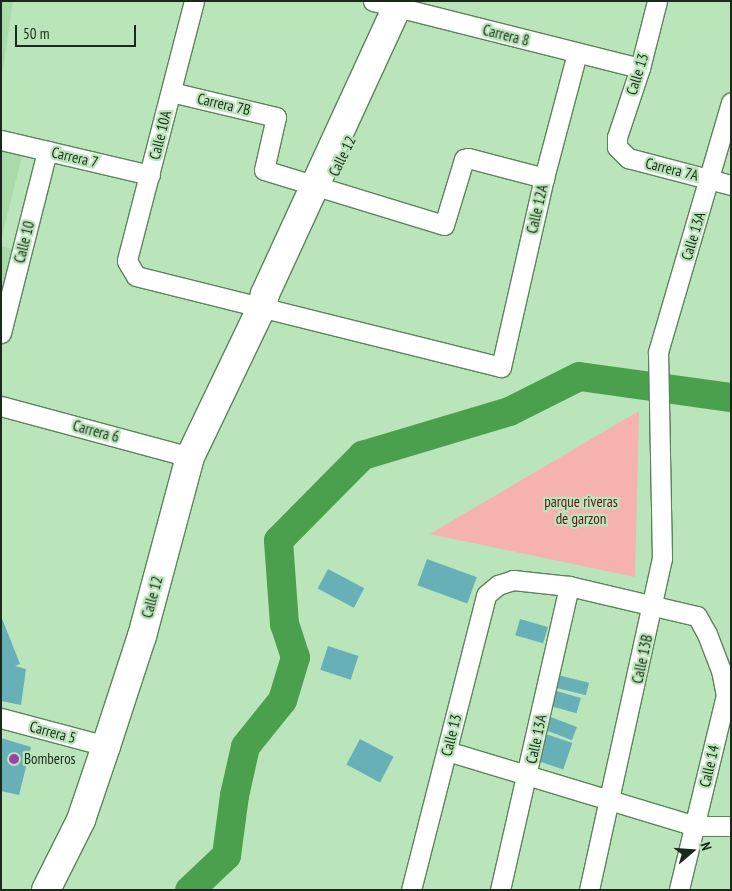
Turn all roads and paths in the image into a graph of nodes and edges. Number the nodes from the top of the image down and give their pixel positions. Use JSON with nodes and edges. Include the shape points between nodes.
{"nodes":[{"id":1,"x":194,"y":1,"type":"edge"},
{"id":2,"x":657,"y":1,"type":"edge"},
{"id":3,"x":399,"y":4,"type":"edge"},
{"id":4,"x":577,"y":53,"type":"junction"},
{"id":5,"x":640,"y":68,"type":"junction"},
{"id":6,"x":171,"y":92,"type":"junction"},
{"id":7,"x":731,"y":102,"type":"edge"},
{"id":8,"x":1,"y":140,"type":"edge"},
{"id":9,"x":618,"y":147,"type":"joint"},
{"id":10,"x":47,"y":151,"type":"junction"},
{"id":11,"x":150,"y":175,"type":"junction"},
{"id":12,"x":544,"y":178,"type":"junction"},
{"id":13,"x":711,"y":178,"type":"junction"},
{"id":14,"x":731,"y":185,"type":"edge"},
{"id":15,"x":321,"y":187,"type":"junction"},
{"id":16,"x":262,"y":307,"type":"junction"},
{"id":17,"x":1,"y":333,"type":"edge"},
{"id":18,"x":1,"y":406,"type":"edge"},
{"id":19,"x":657,"y":424,"type":"joint"},
{"id":20,"x":190,"y":457,"type":"junction"},
{"id":21,"x":569,"y":586,"type":"junction"},
{"id":22,"x":653,"y":606,"type":"junction"},
{"id":23,"x":1,"y":718,"type":"edge"},
{"id":24,"x":106,"y":746,"type":"junction"},
{"id":25,"x":447,"y":751,"type":"junction"},
{"id":26,"x":528,"y":776,"type":"junction"},
{"id":27,"x":611,"y":800,"type":"junction"},
{"id":28,"x":695,"y":826,"type":"junction"},
{"id":29,"x":731,"y":826,"type":"edge"},
{"id":30,"x":46,"y":890,"type":"edge"},
{"id":31,"x":411,"y":890,"type":"edge"},
{"id":32,"x":500,"y":890,"type":"edge"},
{"id":33,"x":589,"y":890,"type":"edge"},
{"id":34,"x":679,"y":890,"type":"edge"}],
"edges":[{"from":1,"to":6,"type":"street","name":"Calle 10A"},
{"from":2,"to":5,"type":"street","name":"Calle 13"},
{"from":3,"to":4,"type":"street","name":"Carrera 8"},
{"from":3,"to":15,"type":"street","name":"Calle 12"},
{"from":4,"to":5,"type":"street","name":"Carrera 8"},
{"from":4,"to":12,"type":"street","name":"Calle 12A"},
{"from":5,"to":9,"type":"street","name":"Calle 13","via":[[617,137]]},
{"from":6,"to":11,"type":"street","name":"Calle 10A"},
{"from":6,"to":15,"type":"street","name":"Carrera 7B","via":[[276,117],[264,170]]},
{"from":7,"to":13,"type":"street","name":"Calle 13A"},
{"from":8,"to":10,"type":"street","name":"Carrera 7"},
{"from":9,"to":13,"type":"street","name":"Carrera 7A","via":[[628,158]]},
{"from":10,"to":11,"type":"street","name":"Carrera 7"},
{"from":10,"to":17,"type":"street","name":"Calle 10"},
{"from":11,"to":16,"type":"street","name":"Calle 10A","via":[[127,261],[136,276]]},
{"from":12,"to":15,"type":"street","via":[[468,158],[464,160],[444,225]]},
{"from":12,"to":16,"type":"street","name":"Calle 12A","via":[[501,366]]},
{"from":13,"to":14,"type":"street","name":"Carrera 7A"},
{"from":13,"to":19,"type":"street","name":"Calle 13A","via":[[658,352]]},
{"from":15,"to":16,"type":"street","name":"Calle 12","via":[[274,298]]},
{"from":16,"to":20,"type":"street","name":"Calle 12"},
{"from":18,"to":20,"type":"street","name":"Carrera 6"},
{"from":19,"to":22,"type":"street","name":"Calle 13B","via":[[662,559]]},
{"from":20,"to":24,"type":"street","name":"Calle 12","via":[[142,636]]},
{"from":21,"to":22,"type":"street"},
{"from":21,"to":25,"type":"street","name":"Calle 13","via":[[513,580],[498,585],[486,595]]},
{"from":21,"to":26,"type":"street","name":"Calle 13A"},
{"from":22,"to":27,"type":"street","name":"Calle 13B"},
{"from":22,"to":28,"type":"street","name":"Calle 14","via":[[697,616],[721,670],[726,695]]},
{"from":23,"to":24,"type":"street","name":"Carrera 5"},
{"from":24,"to":30,"type":"street","name":"Calle 12","via":[[81,820]]},
{"from":25,"to":26,"type":"street"},
{"from":25,"to":31,"type":"street","name":"Calle 13"},
{"from":26,"to":27,"type":"street"},
{"from":26,"to":32,"type":"street","name":"Calle 13A"},
{"from":27,"to":28,"type":"street"},
{"from":27,"to":33,"type":"street","name":"Calle 13B"},
{"from":28,"to":29,"type":"street"},
{"from":28,"to":34,"type":"street","name":"Calle 14"}]}
